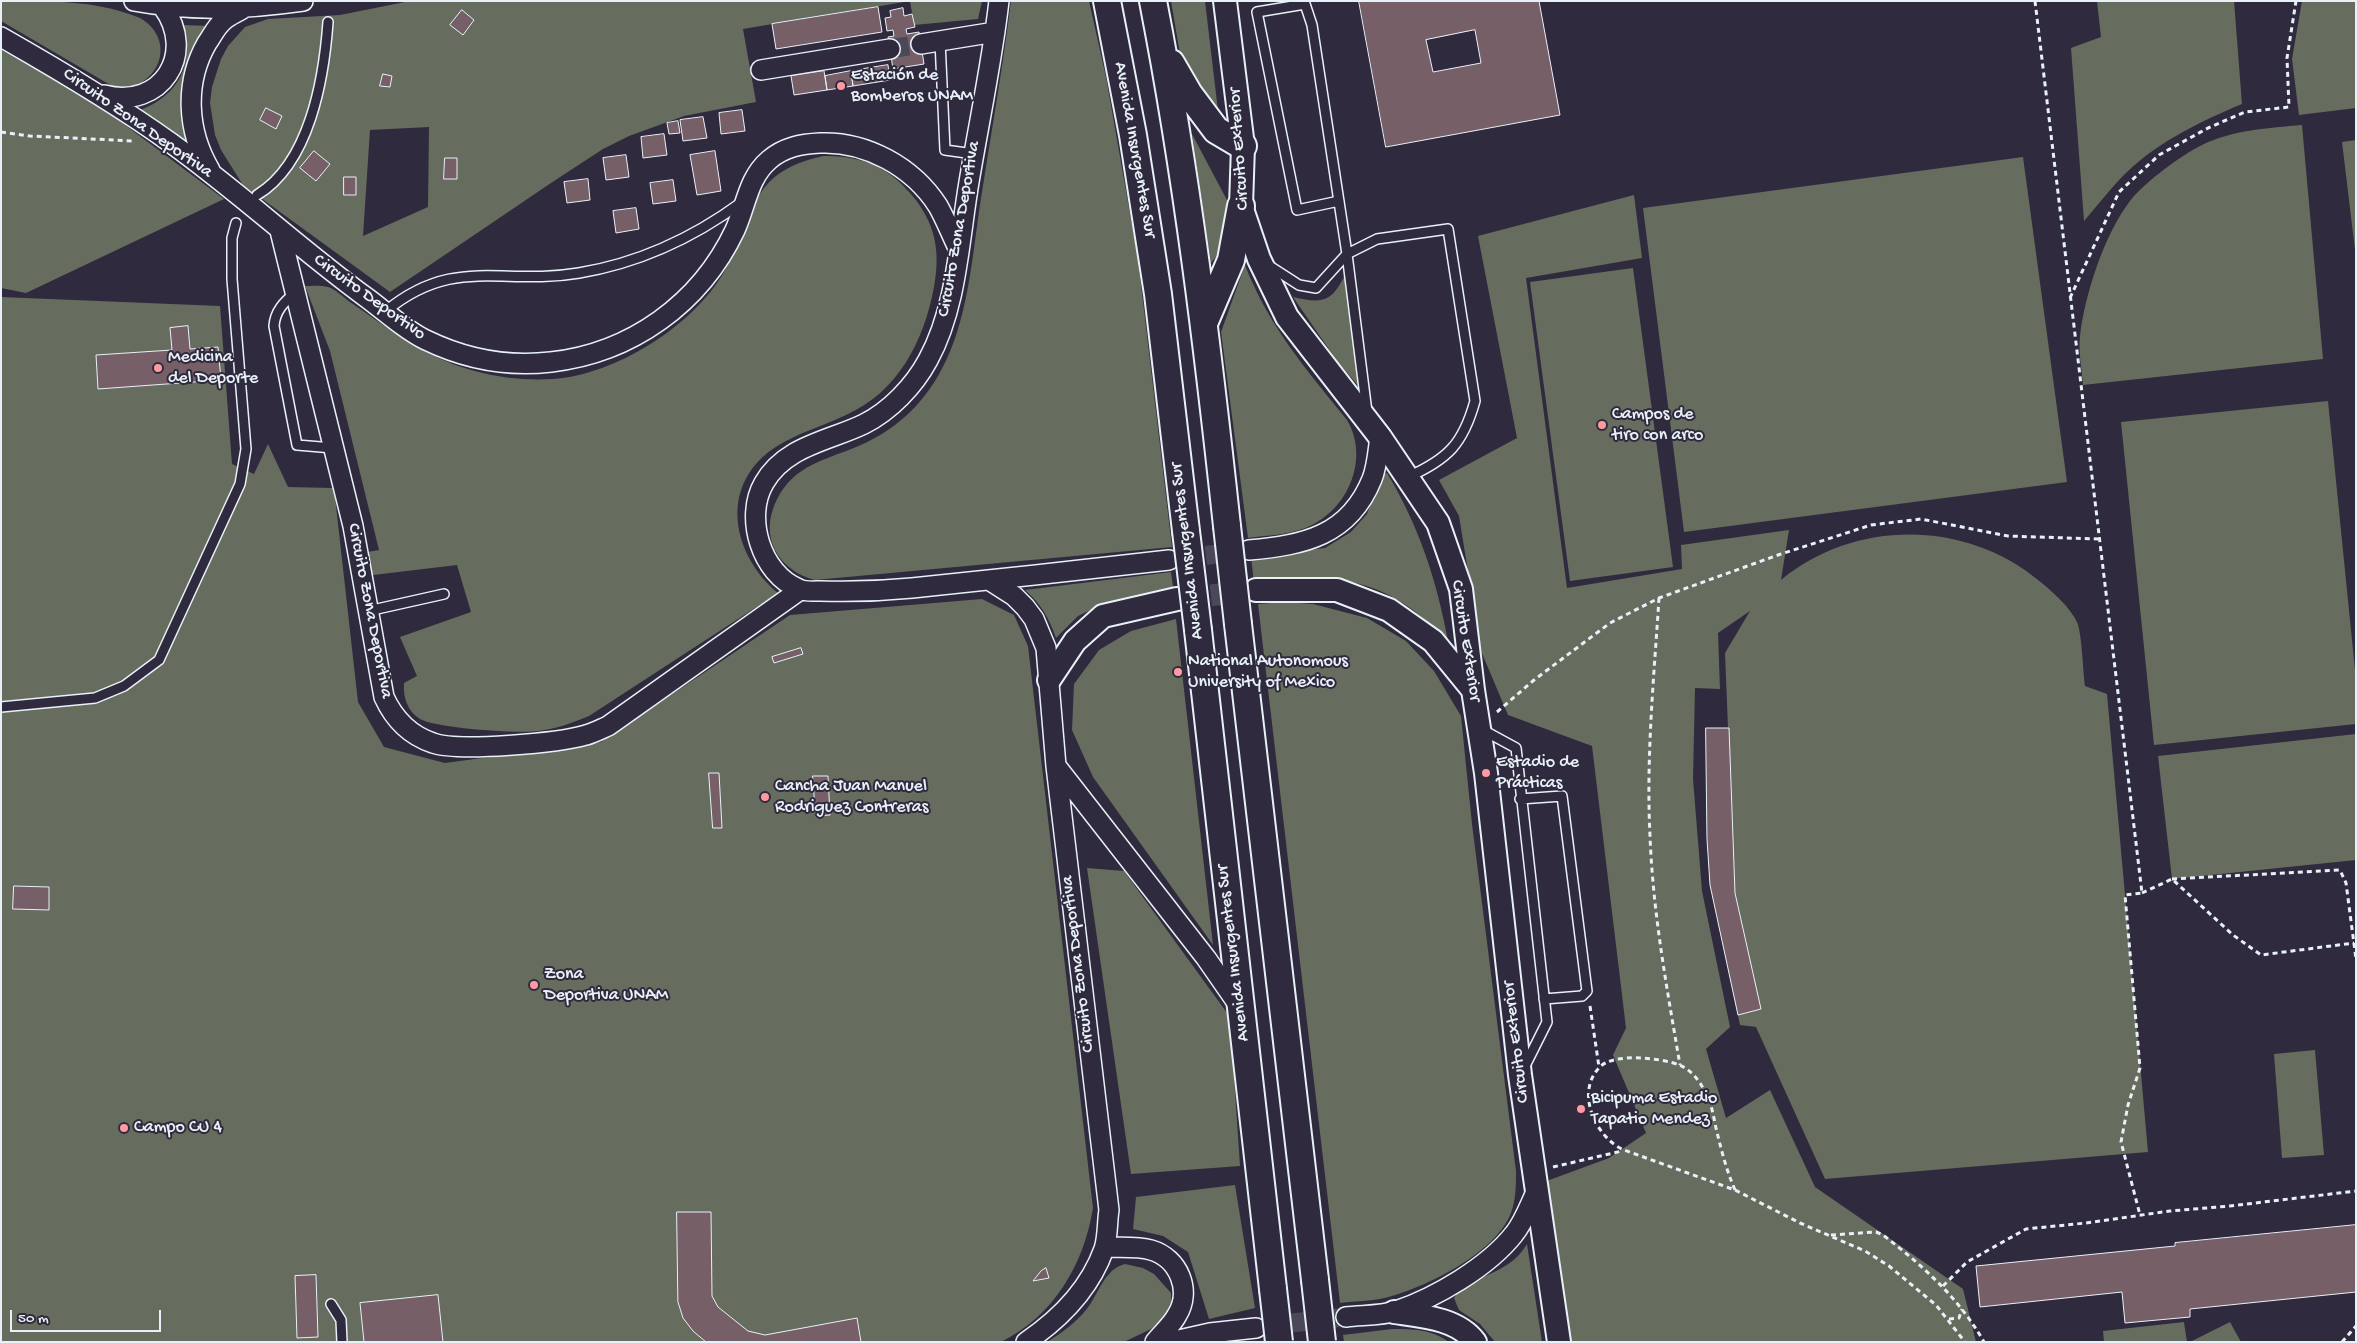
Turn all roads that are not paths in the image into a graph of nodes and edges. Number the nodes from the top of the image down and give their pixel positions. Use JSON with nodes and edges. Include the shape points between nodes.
{"nodes":[{"id":1,"x":134,"y":1,"type":"edge"},
{"id":2,"x":304,"y":1,"type":"edge"},
{"id":3,"x":999,"y":1,"type":"edge"},
{"id":4,"x":1107,"y":1,"type":"edge"},
{"id":5,"x":1153,"y":1,"type":"edge"},
{"id":6,"x":1225,"y":1,"type":"edge"},
{"id":7,"x":276,"y":3,"type":"edge"},
{"id":8,"x":163,"y":7,"type":"junction"},
{"id":9,"x":242,"y":9,"type":"junction"},
{"id":10,"x":328,"y":22,"type":"dead end"},
{"id":11,"x":995,"y":32,"type":"junction"},
{"id":12,"x":1,"y":37,"type":"edge"},
{"id":13,"x":940,"y":41,"type":"junction"},
{"id":14,"x":921,"y":44,"type":"tunnel mouth"},
{"id":15,"x":1162,"y":48,"type":"junction"},
{"id":16,"x":890,"y":49,"type":"tunnel mouth"},
{"id":17,"x":760,"y":70,"type":"dead end"},
{"id":18,"x":94,"y":90,"type":"junction"},
{"id":19,"x":1243,"y":146,"type":"junction"},
{"id":20,"x":974,"y":154,"type":"junction"},
{"id":21,"x":213,"y":176,"type":"junction"},
{"id":22,"x":257,"y":195,"type":"dead end"},
{"id":23,"x":746,"y":199,"type":"junction"},
{"id":24,"x":1339,"y":201,"type":"junction"},
{"id":25,"x":1241,"y":206,"type":"junction"},
{"id":26,"x":236,"y":223,"type":"dead end"},
{"id":27,"x":273,"y":225,"type":"junction"},
{"id":28,"x":960,"y":250,"type":"junction"},
{"id":29,"x":1347,"y":254,"type":"junction"},
{"id":30,"x":1259,"y":259,"type":"junction"},
{"id":31,"x":295,"y":292,"type":"junction"},
{"id":32,"x":386,"y":311,"type":"junction"},
{"id":33,"x":1205,"y":321,"type":"junction"},
{"id":34,"x":1374,"y":431,"type":"junction"},
{"id":35,"x":334,"y":448,"type":"junction"},
{"id":36,"x":1407,"y":477,"type":"junction"},
{"id":37,"x":1249,"y":550,"type":"tunnel mouth"},
{"id":38,"x":1169,"y":560,"type":"tunnel mouth"},
{"id":39,"x":989,"y":580,"type":"junction"},
{"id":40,"x":800,"y":590,"type":"junction"},
{"id":41,"x":1256,"y":590,"type":"tunnel mouth"},
{"id":42,"x":444,"y":594,"type":"dead end"},
{"id":43,"x":1177,"y":599,"type":"tunnel mouth"},
{"id":44,"x":368,"y":611,"type":"junction"},
{"id":45,"x":1049,"y":680,"type":"junction"},
{"id":46,"x":1473,"y":690,"type":"junction"},
{"id":47,"x":1,"y":707,"type":"edge"},
{"id":48,"x":1478,"y":728,"type":"junction"},
{"id":49,"x":1056,"y":766,"type":"junction"},
{"id":50,"x":1520,"y":798,"type":"junction"},
{"id":51,"x":1544,"y":999,"type":"junction"},
{"id":52,"x":1241,"y":1009,"type":"junction"},
{"id":53,"x":1520,"y":1075,"type":"junction"},
{"id":54,"x":1537,"y":1190,"type":"junction"},
{"id":55,"x":1105,"y":1247,"type":"junction"},
{"id":56,"x":331,"y":1304,"type":"dead end"},
{"id":57,"x":1394,"y":1312,"type":"junction"},
{"id":58,"x":1346,"y":1316,"type":"tunnel mouth"},
{"id":59,"x":1256,"y":1328,"type":"tunnel mouth"},
{"id":60,"x":342,"y":1342,"type":"edge"},
{"id":61,"x":1026,"y":1342,"type":"edge"},
{"id":62,"x":1155,"y":1342,"type":"edge"},
{"id":63,"x":1170,"y":1342,"type":"edge"},
{"id":64,"x":1279,"y":1342,"type":"edge"},
{"id":65,"x":1322,"y":1342,"type":"edge"},
{"id":66,"x":1475,"y":1342,"type":"edge"},
{"id":67,"x":1559,"y":1342,"type":"edge"}],
"edges":[{"from":1,"to":8,"type":"street"},
{"from":2,"to":7,"type":"street"},
{"from":3,"to":11,"type":"street","name":"Circuito Zona Deportiva"},
{"from":4,"to":52,"type":"main road","name":"Avenida Insurgentes Sur","bridge":true,"via":[[1158,294]]},
{"from":5,"to":15,"type":"main road"},
{"from":6,"to":19,"type":"street","name":"Circuito Exterior"},
{"from":7,"to":9,"type":"street"},
{"from":8,"to":9,"type":"street"},
{"from":8,"to":18,"type":"street","via":[[175,28],[177,40],[174,63],[164,79],[151,90],[128,98]]},
{"from":9,"to":21,"type":"street","via":[[223,21],[212,35],[203,50],[192,84],[192,122],[203,159]]},
{"from":10,"to":22,"type":"lane","via":[[322,74],[305,133],[279,176]]},
{"from":11,"to":13,"type":"street"},
{"from":11,"to":20,"type":"street","name":"Circuito Zona Deportiva"},
{"from":12,"to":18,"type":"street","name":"Circuito Zona Deportiva"},
{"from":13,"to":14,"type":"street"},
{"from":13,"to":20,"type":"lane","via":[[944,150]]},
{"from":15,"to":19,"type":"main road","via":[[1189,94],[1216,130]]},
{"from":15,"to":33,"type":"main road"},
{"from":16,"to":17,"type":"street"},
{"from":18,"to":21,"type":"street","name":"Circuito Zona Deportiva"},
{"from":19,"to":25,"type":"street","name":"Circuito Exterior"},
{"from":20,"to":28,"type":"street","name":"Circuito Zona Deportiva"},
{"from":21,"to":27,"type":"street","name":"Circuito Zona Deportiva"},
{"from":23,"to":28,"type":"street","name":"Circuito Deportivo","via":[[762,168],[779,153],[805,144],[851,145],[895,164],[918,184],[938,207]]},
{"from":23,"to":32,"type":"lane","via":[[694,234],[638,258],[578,273],[519,277],[476,274],[444,279],[413,292]]},
{"from":23,"to":32,"type":"street","name":"Circuito Deportivo","via":[[739,222],[724,251],[701,284],[646,331],[600,352],[549,363],[497,362],[446,349],[422,339]]},
{"from":24,"to":24,"type":"lane","via":[[1312,25],[1305,4],[1257,12],[1297,210]]},
{"from":24,"to":29,"type":"lane"},
{"from":25,"to":30,"type":"street","name":"Circuito Exterior"},
{"from":25,"to":33,"type":"main road","via":[[1231,260]]},
{"from":26,"to":47,"type":"lane","via":[[232,238],[232,279],[246,449],[244,467],[240,484],[159,660],[124,686],[95,698]]},
{"from":27,"to":31,"type":"street","name":"Circuito Zona Deportiva"},
{"from":27,"to":32,"type":"street","name":"Circuito Deportivo"},
{"from":28,"to":40,"type":"street","name":"Circuito Zona Deportiva","via":[[937,342],[916,379],[889,407],[872,419],[794,454],[777,466],[763,483],[756,508],[761,548],[777,573]]},
{"from":29,"to":30,"type":"lane","via":[[1316,288],[1299,285]]},
{"from":29,"to":34,"type":"lane"},
{"from":29,"to":36,"type":"lane","via":[[1377,239],[1448,229],[1475,402],[1469,424],[1457,443],[1435,465]]},
{"from":30,"to":34,"type":"street","name":"Circuito Exterior","via":[[1287,317]]},
{"from":31,"to":35,"type":"street","name":"Circuito Zona Deportiva"},
{"from":31,"to":35,"type":"lane","via":[[274,316],[274,326],[297,445]]},
{"from":33,"to":65,"type":"main road","bridge":true},
{"from":34,"to":36,"type":"street","name":"Circuito Exterior"},
{"from":34,"to":37,"type":"street","via":[[1372,479],[1351,514],[1324,536],[1289,546]]},
{"from":35,"to":44,"type":"street","name":"Circuito Zona Deportiva","via":[[353,526]]},
{"from":36,"to":46,"type":"street","name":"Circuito Exterior","via":[[1438,523],[1461,589]]},
{"from":38,"to":39,"type":"street"},
{"from":39,"to":40,"type":"street","via":[[860,593]]},
{"from":39,"to":45,"type":"street","name":"Circuito Zona Deportiva","via":[[1014,596],[1034,619],[1046,648]]},
{"from":40,"to":44,"type":"street","name":"Circuito Zona Deportiva","via":[[608,726],[575,737],[499,746],[448,747],[434,744],[409,731],[398,721],[384,697]]},
{"from":41,"to":46,"type":"street","via":[[1337,590],[1389,610],[1433,641]]},
{"from":42,"to":44,"type":"lane"},
{"from":43,"to":45,"type":"street","via":[[1104,616],[1075,641]]},
{"from":45,"to":49,"type":"street","name":"Circuito Zona Deportiva"},
{"from":46,"to":48,"type":"street","name":"Circuito Exterior"},
{"from":48,"to":50,"type":"lane","via":[[1516,748]]},
{"from":48,"to":53,"type":"street","name":"Circuito Exterior","via":[[1486,773]]},
{"from":49,"to":52,"type":"street","via":[[1206,958]]},
{"from":49,"to":55,"type":"street","name":"Circuito Zona Deportiva","via":[[1108,1210]]},
{"from":50,"to":51,"type":"lane"},
{"from":50,"to":51,"type":"lane","via":[[1562,796],[1587,991],[1582,996]]},
{"from":51,"to":53,"type":"lane","via":[[1547,1022]]},
{"from":52,"to":64,"type":"main road","name":"Avenida Insurgentes Sur","bridge":true},
{"from":53,"to":54,"type":"street","name":"Circuito Exterior"},
{"from":54,"to":57,"type":"street","via":[[1515,1233],[1496,1253],[1436,1292]]},
{"from":54,"to":67,"type":"street","name":"Circuito Exterior"},
{"from":55,"to":61,"type":"street","name":"Circuito Zona Deportiva","via":[[1093,1273],[1072,1303]]},
{"from":55,"to":62,"type":"street","via":[[1151,1250],[1168,1259],[1180,1275],[1184,1296],[1182,1306]]},
{"from":56,"to":60,"type":"lane","via":[[341,1320]]},
{"from":57,"to":58,"type":"street"},
{"from":57,"to":66,"type":"street","via":[[1440,1319]]},
{"from":59,"to":63,"type":"street"}]}
